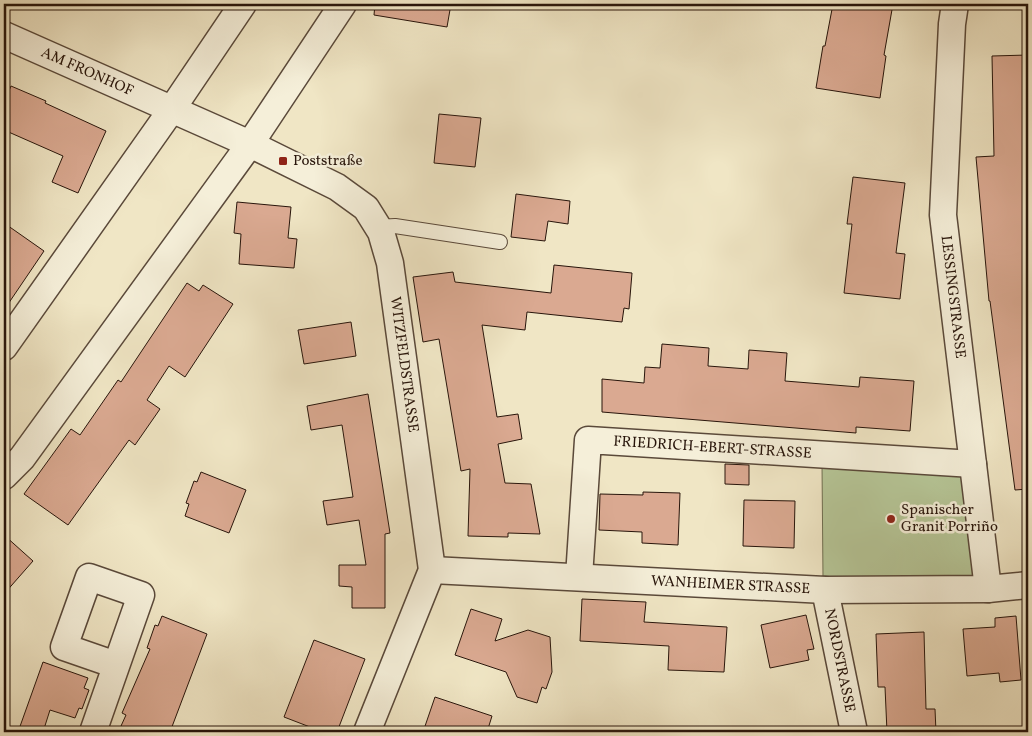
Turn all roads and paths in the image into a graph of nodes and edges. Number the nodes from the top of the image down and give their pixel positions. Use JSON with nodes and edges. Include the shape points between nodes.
{"nodes":[{"id":1,"x":242,"y":4,"type":"edge"},
{"id":2,"x":343,"y":4,"type":"edge"},
{"id":3,"x":955,"y":4,"type":"edge"},
{"id":4,"x":4,"y":35,"type":"edge"},
{"id":5,"x":172,"y":109,"type":"junction"},
{"id":6,"x":250,"y":144,"type":"junction"},
{"id":7,"x":378,"y":227,"type":"junction"},
{"id":8,"x":500,"y":242,"type":"dead end"},
{"id":9,"x":4,"y":347,"type":"edge"},
{"id":10,"x":973,"y":464,"type":"junction"},
{"id":11,"x":4,"y":476,"type":"edge"},
{"id":12,"x":432,"y":570,"type":"junction"},
{"id":13,"x":579,"y":577,"type":"junction"},
{"id":14,"x":1028,"y":585,"type":"edge"},
{"id":15,"x":988,"y":588,"type":"junction"},
{"id":16,"x":825,"y":590,"type":"junction"},
{"id":17,"x":116,"y":665,"type":"dead end"},
{"id":18,"x":93,"y":732,"type":"edge"},
{"id":19,"x":367,"y":732,"type":"edge"},
{"id":20,"x":854,"y":732,"type":"edge"}],
"edges":[{"from":1,"to":5,"type":"street"},
{"from":2,"to":6,"type":"street"},
{"from":3,"to":10,"type":"street","name":"LESSINGSTRASSE","via":[[943,215]]},
{"from":4,"to":5,"type":"street","name":"AM FRONHOF"},
{"from":5,"to":6,"type":"street","name":"WITZFELDSTRASSE"},
{"from":5,"to":9,"type":"street"},
{"from":6,"to":7,"type":"street","name":"WITZFELDSTRASSE","via":[[337,187],[366,208]]},
{"from":6,"to":11,"type":"street","via":[[22,458]]},
{"from":7,"to":8,"type":"lane","via":[[395,226]]},
{"from":7,"to":12,"type":"street","name":"WITZFELDSTRASSE","via":[[390,263]]},
{"from":10,"to":13,"type":"street","name":"FRIEDRICH-EBERT-STRASSE","via":[[588,440]]},
{"from":10,"to":15,"type":"street","name":"LESSINGSTRASSE"},
{"from":12,"to":13,"type":"street","name":"WANHEIMER STRASSE"},
{"from":12,"to":19,"type":"street","name":"WITZFELDSTRASSE"},
{"from":13,"to":16,"type":"street","name":"WANHEIMER STRASSE"},
{"from":14,"to":15,"type":"street","name":"WANHEIMER STRASSE"},
{"from":15,"to":16,"type":"street","name":"WANHEIMER STRASSE"},
{"from":16,"to":20,"type":"street","name":"NORDSTRASSE"},
{"from":17,"to":18,"type":"street"}]}
